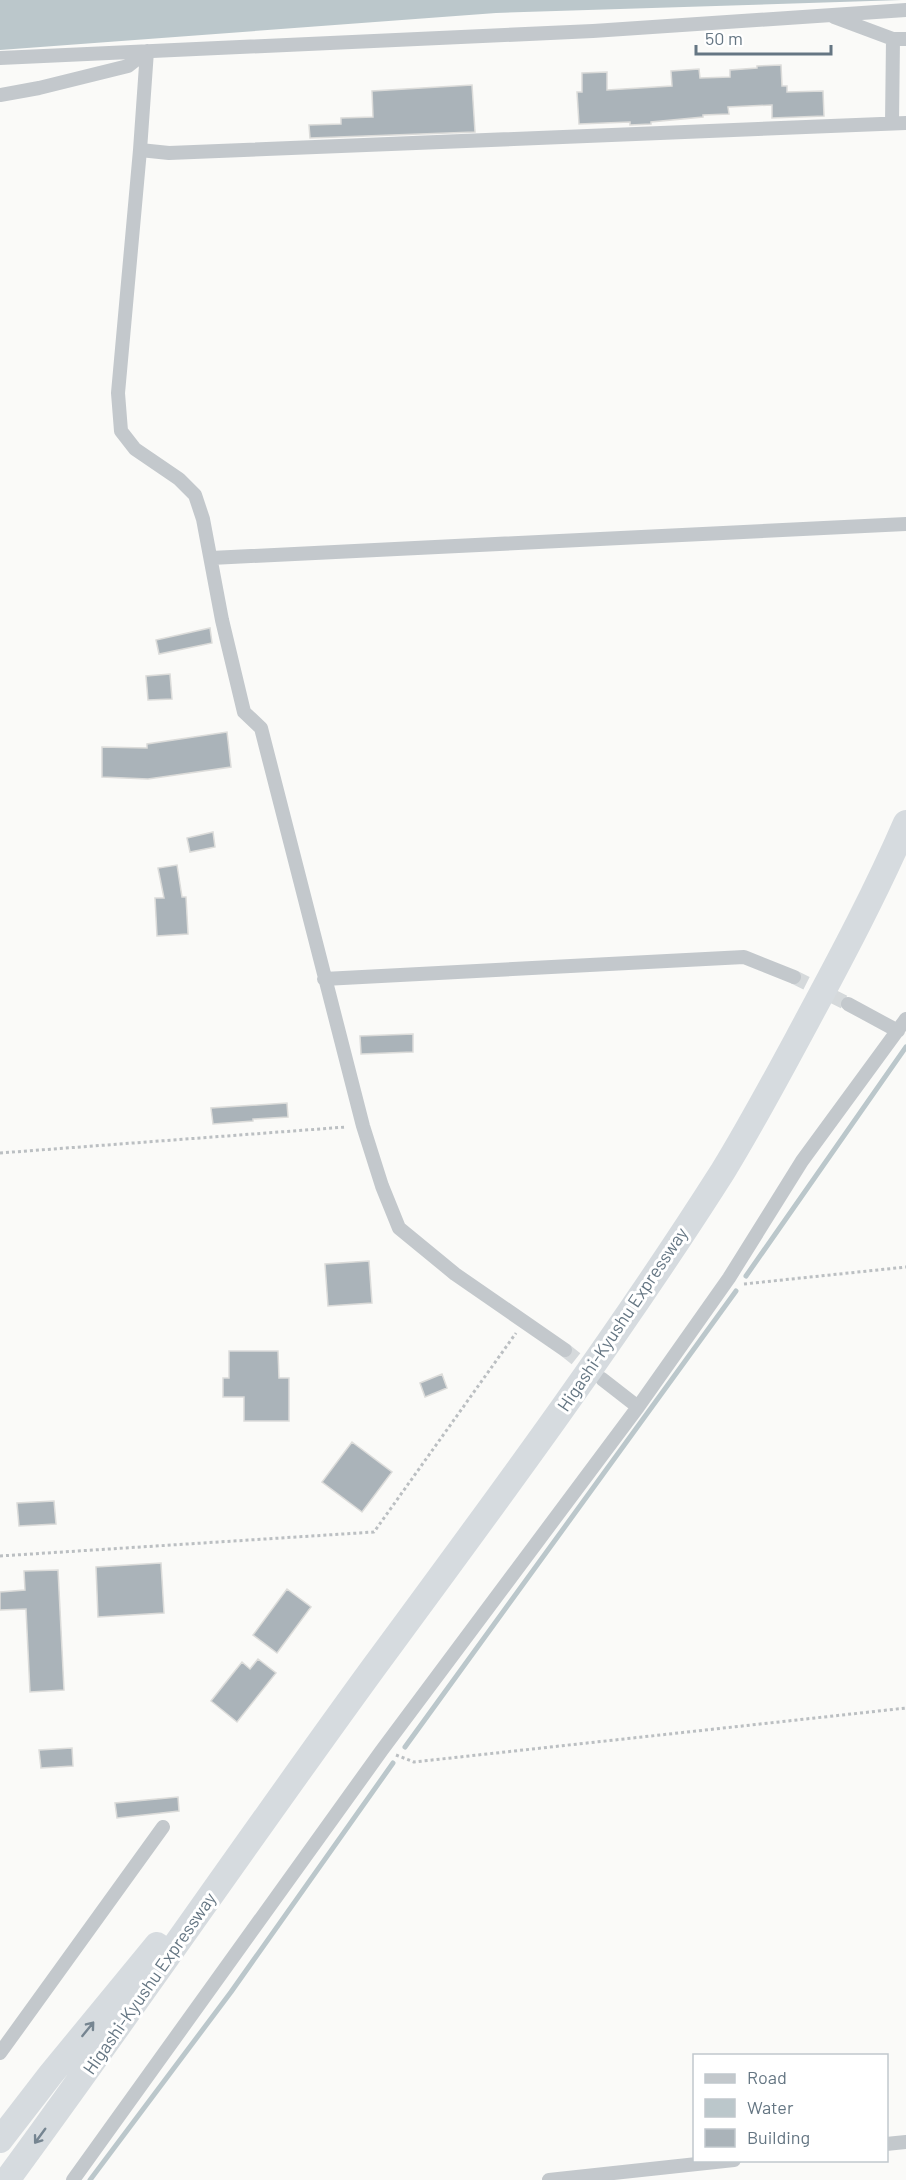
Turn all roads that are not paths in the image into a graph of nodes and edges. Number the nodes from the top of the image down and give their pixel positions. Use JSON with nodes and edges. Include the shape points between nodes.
{"nodes":[{"id":1,"x":906,"y":10,"type":"edge"},
{"id":2,"x":827,"y":15,"type":"junction"},
{"id":3,"x":899,"y":39,"type":"edge"},
{"id":4,"x":147,"y":51,"type":"junction"},
{"id":5,"x":0,"y":58,"type":"edge"},
{"id":6,"x":0,"y":95,"type":"edge"},
{"id":7,"x":899,"y":123,"type":"edge"},
{"id":8,"x":140,"y":150,"type":"junction"},
{"id":9,"x":906,"y":524,"type":"edge"},
{"id":10,"x":212,"y":558,"type":"junction"},
{"id":11,"x":906,"y":823,"type":"edge"},
{"id":12,"x":794,"y":977,"type":"tunnel mouth"},
{"id":13,"x":324,"y":979,"type":"junction"},
{"id":14,"x":848,"y":1004,"type":"tunnel mouth"},
{"id":15,"x":902,"y":1025,"type":"edge"},
{"id":16,"x":565,"y":1350,"type":"tunnel mouth"},
{"id":17,"x":602,"y":1379,"type":"tunnel mouth"},
{"id":18,"x":638,"y":1407,"type":"junction"},
{"id":19,"x":288,"y":1785,"type":"junction"},
{"id":20,"x":163,"y":1827,"type":"dead end"},
{"id":21,"x":0,"y":2054,"type":"edge"},
{"id":22,"x":0,"y":2140,"type":"edge"},
{"id":23,"x":906,"y":2142,"type":"edge"},
{"id":24,"x":888,"y":2144,"type":"edge"},
{"id":25,"x":716,"y":2162,"type":"edge"},
{"id":26,"x":7,"y":2180,"type":"edge"},
{"id":27,"x":74,"y":2180,"type":"edge"},
{"id":28,"x":549,"y":2180,"type":"edge"}],
"edges":[{"from":1,"to":2,"type":"street"},
{"from":2,"to":3,"type":"street"},
{"from":2,"to":4,"type":"street","via":[[593,31]]},
{"from":3,"to":7,"type":"street"},
{"from":4,"to":5,"type":"street"},
{"from":4,"to":6,"type":"street","via":[[128,66]]},
{"from":4,"to":8,"type":"street"},
{"from":7,"to":8,"type":"street","via":[[169,153]]},
{"from":8,"to":10,"type":"street","via":[[118,384],[121,431],[135,449],[195,495]]},
{"from":9,"to":10,"type":"street"},
{"from":10,"to":13,"type":"street","via":[[244,712],[261,728]]},
{"from":11,"to":19,"type":"highway","name":"Higashi-Kyushu Expressway","via":[[846,949],[725,1167],[573,1392]]},
{"from":12,"to":13,"type":"street","via":[[744,957]]},
{"from":13,"to":16,"type":"street","via":[[363,1126],[399,1228],[455,1274]]},
{"from":14,"to":15,"type":"street"},
{"from":15,"to":18,"type":"street","via":[[802,1161],[729,1278]]},
{"from":17,"to":18,"type":"street"},
{"from":18,"to":27,"type":"street","via":[[382,1750]]},
{"from":22,"to":19,"type":"highway","name":"Higashi-Kyushu Expressway","one_way":true},
{"from":19,"to":26,"type":"highway","name":"Higashi-Kyushu Expressway","one_way":true},
{"from":20,"to":21,"type":"street"},
{"from":23,"to":24,"type":"street"},
{"from":25,"to":28,"type":"street"}]}
